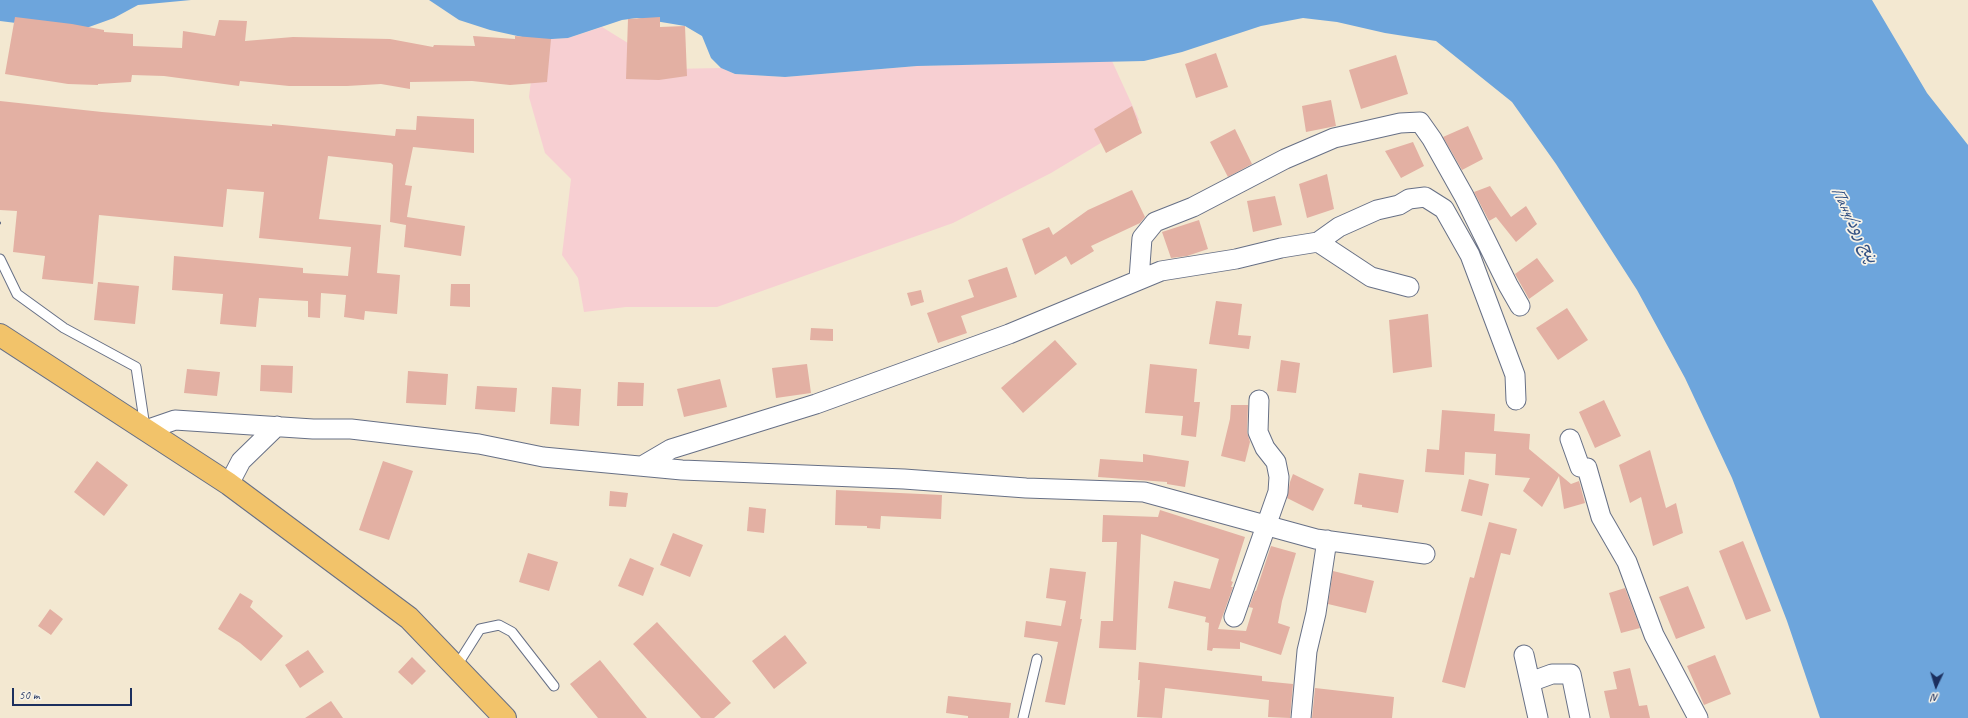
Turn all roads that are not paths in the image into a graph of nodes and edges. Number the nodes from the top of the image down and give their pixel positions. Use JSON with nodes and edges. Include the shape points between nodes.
{"nodes":[{"id":1,"x":1318,"y":242,"type":"junction"},
{"id":2,"x":0,"y":259,"type":"edge"},
{"id":3,"x":1138,"y":279,"type":"junction"},
{"id":4,"x":1409,"y":286,"type":"dead end"},
{"id":5,"x":1520,"y":306,"type":"dead end"},
{"id":6,"x":0,"y":335,"type":"edge"},
{"id":7,"x":1258,"y":400,"type":"dead end"},
{"id":8,"x":1516,"y":400,"type":"dead end"},
{"id":9,"x":278,"y":426,"type":"junction"},
{"id":10,"x":146,"y":430,"type":"junction"},
{"id":11,"x":1570,"y":439,"type":"dead end"},
{"id":12,"x":642,"y":466,"type":"junction"},
{"id":13,"x":229,"y":484,"type":"junction"},
{"id":14,"x":1267,"y":526,"type":"junction"},
{"id":15,"x":1327,"y":540,"type":"junction"},
{"id":16,"x":1425,"y":554,"type":"dead end"},
{"id":17,"x":1234,"y":617,"type":"dead end"},
{"id":18,"x":1524,"y":655,"type":"dead end"},
{"id":19,"x":1037,"y":659,"type":"dead end"},
{"id":20,"x":456,"y":667,"type":"junction"},
{"id":21,"x":1530,"y":682,"type":"junction"},
{"id":22,"x":554,"y":686,"type":"dead end"},
{"id":23,"x":505,"y":718,"type":"edge"},
{"id":24,"x":1023,"y":718,"type":"edge"},
{"id":25,"x":1301,"y":718,"type":"edge"},
{"id":26,"x":1538,"y":718,"type":"edge"},
{"id":27,"x":1580,"y":718,"type":"edge"},
{"id":28,"x":1698,"y":718,"type":"edge"}],
"edges":[{"from":1,"to":3,"type":"street","via":[[1236,259],[1161,270]]},
{"from":1,"to":4,"type":"street","via":[[1371,277]]},
{"from":1,"to":8,"type":"street","via":[[1339,227],[1409,199],[1425,197],[1444,209],[1470,255],[1485,294],[1514,375]]},
{"from":2,"to":10,"type":"lane","via":[[17,294],[64,328],[136,367]]},
{"from":3,"to":5,"type":"street","via":[[1142,238],[1155,222],[1194,207],[1285,159],[1334,138],[1400,123],[1420,122],[1464,196]]},
{"from":3,"to":12,"type":"street","via":[[1009,334],[816,404],[671,450]]},
{"from":6,"to":10,"type":"main road"},
{"from":7,"to":14,"type":"street","via":[[1258,432],[1265,448],[1276,462],[1279,477],[1278,492]]},
{"from":9,"to":10,"type":"street","via":[[175,420]]},
{"from":9,"to":12,"type":"street","via":[[351,429],[480,444],[543,457]]},
{"from":9,"to":13,"type":"street","via":[[241,461]]},
{"from":10,"to":13,"type":"main road"},
{"from":11,"to":28,"type":"street","via":[[1580,467],[1587,468],[1601,517],[1627,562],[1654,635]]},
{"from":12,"to":14,"type":"street","via":[[682,470],[904,478],[1026,488],[1144,492]]},
{"from":13,"to":20,"type":"main road","via":[[409,618]]},
{"from":14,"to":15,"type":"street"},
{"from":14,"to":17,"type":"street"},
{"from":15,"to":16,"type":"street"},
{"from":15,"to":25,"type":"street","via":[[1316,613],[1307,651]]},
{"from":18,"to":21,"type":"street"},
{"from":19,"to":24,"type":"lane"},
{"from":20,"to":22,"type":"lane","via":[[480,629],[499,625],[512,632]]},
{"from":20,"to":23,"type":"main road"},
{"from":21,"to":26,"type":"street"},
{"from":21,"to":27,"type":"street","via":[[1552,674],[1571,674]]}]}
